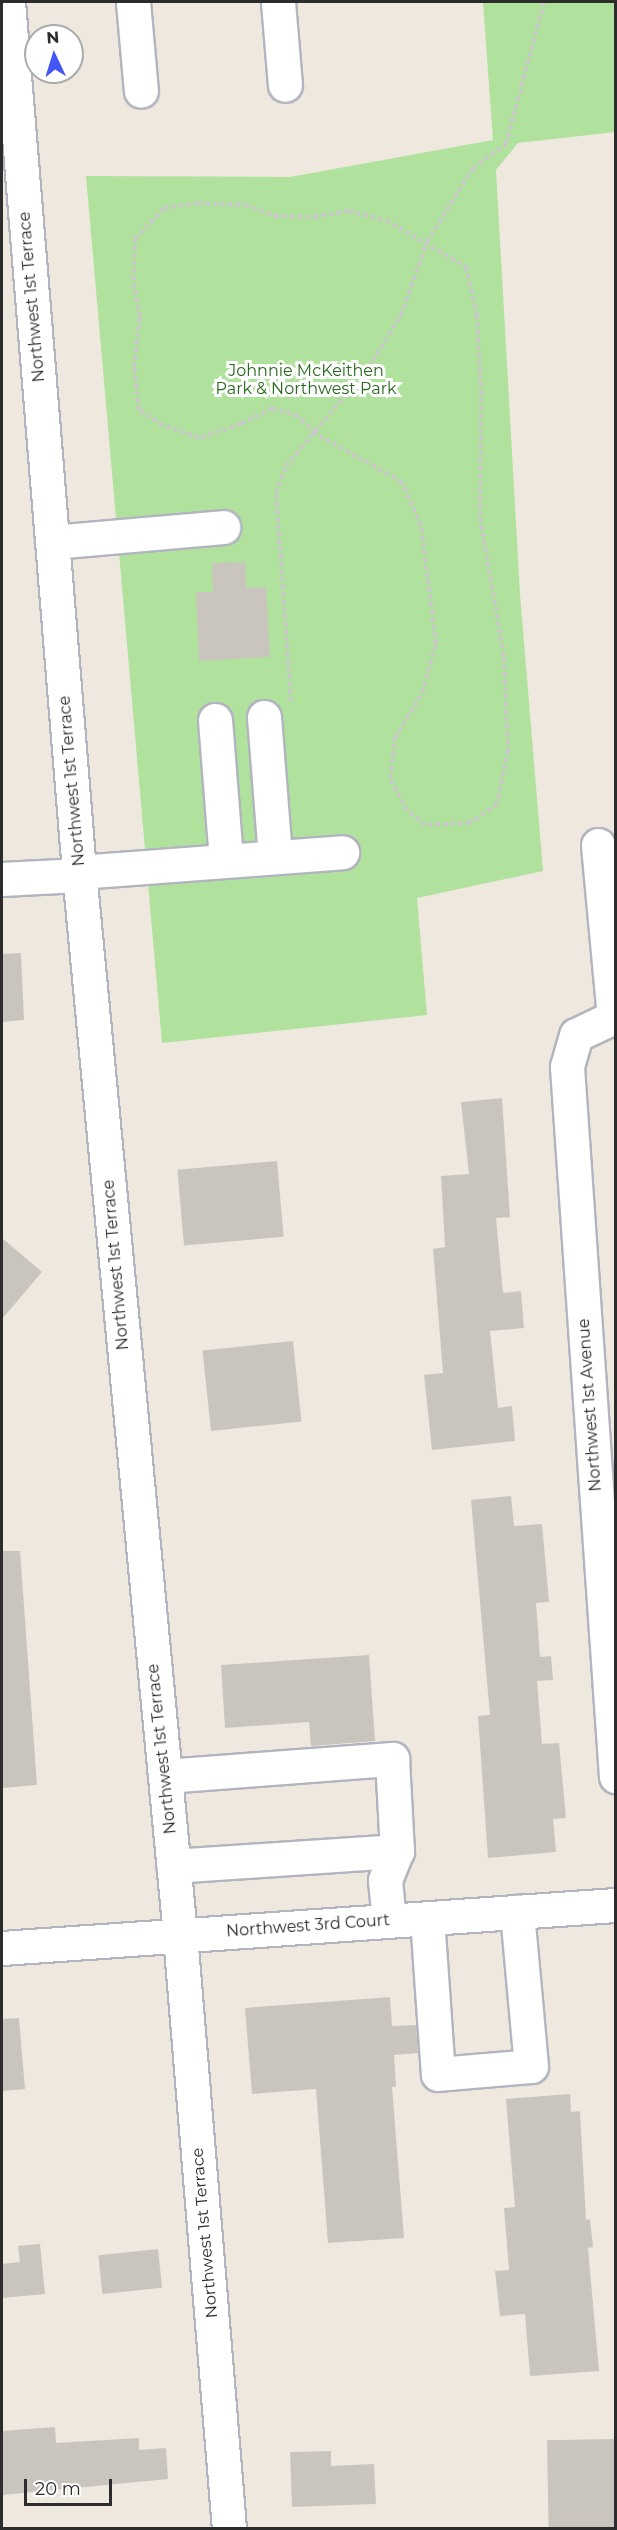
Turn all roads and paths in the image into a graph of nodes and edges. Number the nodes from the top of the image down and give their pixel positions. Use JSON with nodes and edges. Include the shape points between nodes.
{"nodes":[{"id":1,"x":8,"y":2,"type":"edge"},
{"id":2,"x":133,"y":2,"type":"edge"},
{"id":3,"x":278,"y":2,"type":"edge"},
{"id":4,"x":544,"y":2,"type":"edge"},
{"id":5,"x":285,"y":85,"type":"dead end"},
{"id":6,"x":141,"y":91,"type":"dead end"},
{"id":7,"x":427,"y":242,"type":"junction"},
{"id":8,"x":315,"y":433,"type":"junction"},
{"id":9,"x":223,"y":527,"type":"dead end"},
{"id":10,"x":52,"y":542,"type":"junction"},
{"id":11,"x":278,"y":710,"type":"joint"},
{"id":12,"x":215,"y":720,"type":"dead end"},
{"id":13,"x":598,"y":845,"type":"dead end"},
{"id":14,"x":342,"y":852,"type":"dead end"},
{"id":15,"x":275,"y":857,"type":"junction"},
{"id":16,"x":226,"y":860,"type":"junction"},
{"id":17,"x":79,"y":873,"type":"junction"},
{"id":18,"x":2,"y":879,"type":"edge"},
{"id":19,"x":615,"y":1016,"type":"edge"},
{"id":20,"x":165,"y":1776,"type":"junction"},
{"id":21,"x":615,"y":1776,"type":"edge"},
{"id":22,"x":397,"y":1851,"type":"junction"},
{"id":23,"x":174,"y":1866,"type":"junction"},
{"id":24,"x":615,"y":1905,"type":"edge"},
{"id":25,"x":518,"y":1912,"type":"junction"},
{"id":26,"x":427,"y":1918,"type":"junction"},
{"id":27,"x":389,"y":1921,"type":"junction"},
{"id":28,"x":180,"y":1935,"type":"junction"},
{"id":29,"x":2,"y":1948,"type":"edge"},
{"id":30,"x":229,"y":2529,"type":"edge"}],
"edges":[{"from":1,"to":10,"type":"street","name":"Northwest 1st Terrace"},
{"from":2,"to":6,"type":"street"},
{"from":3,"to":5,"type":"street"},
{"from":4,"to":7,"type":"path","via":[[506,144],[473,168]]},
{"from":7,"to":8,"type":"path","via":[[401,315],[369,367]]},
{"from":7,"to":8,"type":"path","via":[[386,220],[349,211],[314,217],[275,216],[246,205],[198,203],[164,208],[135,239],[133,280],[140,317],[134,367],[139,410],[163,425],[200,438],[272,408],[298,416]]},
{"from":7,"to":8,"type":"path","via":[[466,267],[477,315],[480,518],[504,657],[506,761],[497,804],[470,823],[425,825],[407,810],[390,778],[395,738],[422,693],[436,644],[420,526],[402,482]]},
{"from":8,"to":11,"type":"path","via":[[286,466],[276,493]]},
{"from":9,"to":10,"type":"street"},
{"from":10,"to":17,"type":"street","name":"Northwest 1st Terrace"},
{"from":11,"to":15,"type":"street"},
{"from":12,"to":16,"type":"street"},
{"from":13,"to":19,"type":"street"},
{"from":14,"to":15,"type":"street"},
{"from":15,"to":16,"type":"street"},
{"from":16,"to":17,"type":"street"},
{"from":17,"to":18,"type":"street"},
{"from":17,"to":20,"type":"street","name":"Northwest 1st Terrace"},
{"from":19,"to":21,"type":"street","name":"Northwest 1st Avenue","via":[[576,1035],[567,1067]]},
{"from":20,"to":22,"type":"street","via":[[392,1759]]},
{"from":20,"to":23,"type":"street","name":"Northwest 1st Terrace"},
{"from":22,"to":23,"type":"street"},
{"from":22,"to":27,"type":"street","via":[[385,1880]]},
{"from":23,"to":28,"type":"street","name":"Northwest 1st Terrace"},
{"from":24,"to":25,"type":"street","name":"Northwest 3rd Court"},
{"from":25,"to":26,"type":"street","name":"Northwest 3rd Court"},
{"from":25,"to":26,"type":"street","via":[[531,2066],[438,2074]]},
{"from":26,"to":27,"type":"street","name":"Northwest 3rd Court"},
{"from":27,"to":28,"type":"street","name":"Northwest 3rd Court"},
{"from":28,"to":29,"type":"street","name":"Northwest 3rd Court"},
{"from":28,"to":30,"type":"street","name":"Northwest 1st Terrace"}]}
